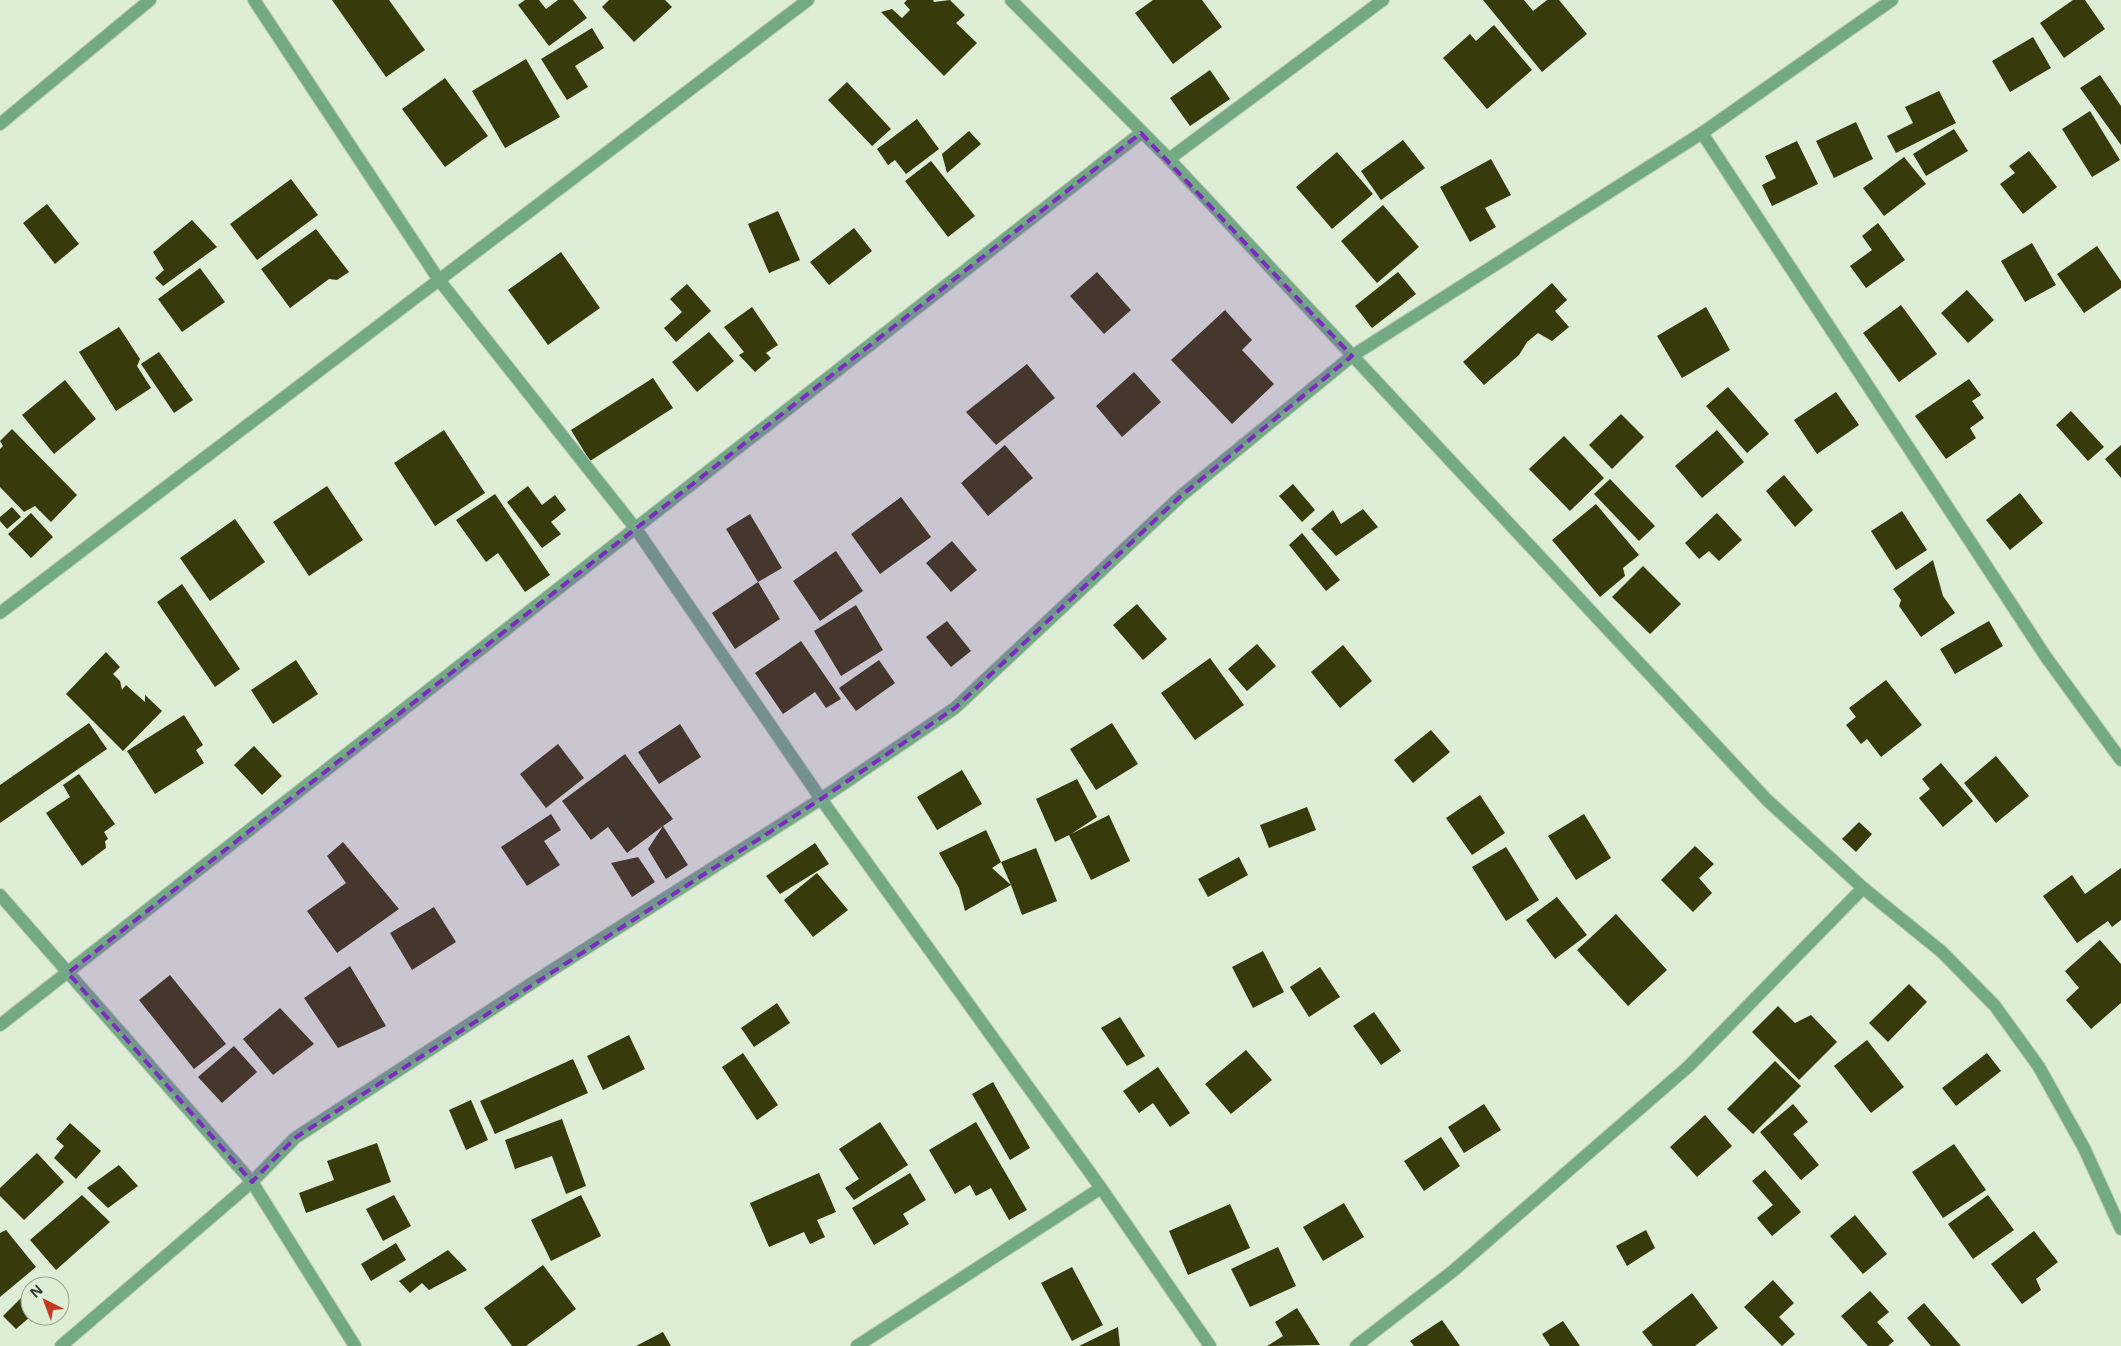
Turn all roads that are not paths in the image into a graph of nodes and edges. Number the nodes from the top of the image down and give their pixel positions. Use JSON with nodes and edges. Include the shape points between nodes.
{"nodes":[{"id":1,"x":150,"y":0,"type":"edge"},
{"id":2,"x":254,"y":0,"type":"edge"},
{"id":3,"x":808,"y":0,"type":"edge"},
{"id":4,"x":1011,"y":0,"type":"edge"},
{"id":5,"x":1383,"y":0,"type":"edge"},
{"id":6,"x":1892,"y":0,"type":"edge"},
{"id":7,"x":0,"y":124,"type":"edge"},
{"id":8,"x":1141,"y":133,"type":"junction"},
{"id":9,"x":1702,"y":133,"type":"junction"},
{"id":10,"x":1169,"y":159,"type":"junction"},
{"id":11,"x":439,"y":280,"type":"junction"},
{"id":12,"x":1352,"y":356,"type":"junction"},
{"id":13,"x":636,"y":529,"type":"junction"},
{"id":14,"x":0,"y":613,"type":"edge"},
{"id":15,"x":2121,"y":760,"type":"edge"},
{"id":16,"x":822,"y":799,"type":"junction"},
{"id":17,"x":1862,"y":888,"type":"junction"},
{"id":18,"x":0,"y":896,"type":"edge"},
{"id":19,"x":68,"y":973,"type":"junction"},
{"id":20,"x":0,"y":1025,"type":"edge"},
{"id":21,"x":252,"y":1182,"type":"junction"},
{"id":22,"x":1101,"y":1188,"type":"junction"},
{"id":23,"x":2121,"y":1229,"type":"edge"},
{"id":24,"x":61,"y":1346,"type":"edge"},
{"id":25,"x":355,"y":1346,"type":"edge"},
{"id":26,"x":858,"y":1346,"type":"edge"},
{"id":27,"x":1210,"y":1346,"type":"edge"},
{"id":28,"x":1356,"y":1346,"type":"edge"}],
"edges":[{"from":1,"to":7,"type":"street"},
{"from":2,"to":11,"type":"street"},
{"from":3,"to":11,"type":"street"},
{"from":4,"to":8,"type":"street"},
{"from":5,"to":10,"type":"street"},
{"from":6,"to":9,"type":"street"},
{"from":8,"to":10,"type":"street"},
{"from":8,"to":13,"type":"street"},
{"from":9,"to":12,"type":"street"},
{"from":9,"to":15,"type":"street","via":[[2041,649]]},
{"from":10,"to":12,"type":"street"},
{"from":11,"to":13,"type":"street"},
{"from":11,"to":14,"type":"street"},
{"from":12,"to":16,"type":"street","via":[[1182,495],[955,708]]},
{"from":12,"to":17,"type":"street","via":[[1767,800]]},
{"from":13,"to":16,"type":"street"},
{"from":13,"to":19,"type":"street"},
{"from":16,"to":21,"type":"street","via":[[296,1138]]},
{"from":16,"to":22,"type":"street"},
{"from":17,"to":23,"type":"street","via":[[1942,952],[1994,1006],[2043,1075],[2084,1148]]},
{"from":17,"to":28,"type":"street","via":[[1690,1066],[1453,1271]]},
{"from":18,"to":19,"type":"street"},
{"from":19,"to":20,"type":"street"},
{"from":19,"to":21,"type":"street"},
{"from":21,"to":24,"type":"street"},
{"from":21,"to":25,"type":"street"},
{"from":22,"to":26,"type":"street"},
{"from":22,"to":27,"type":"street"}]}
